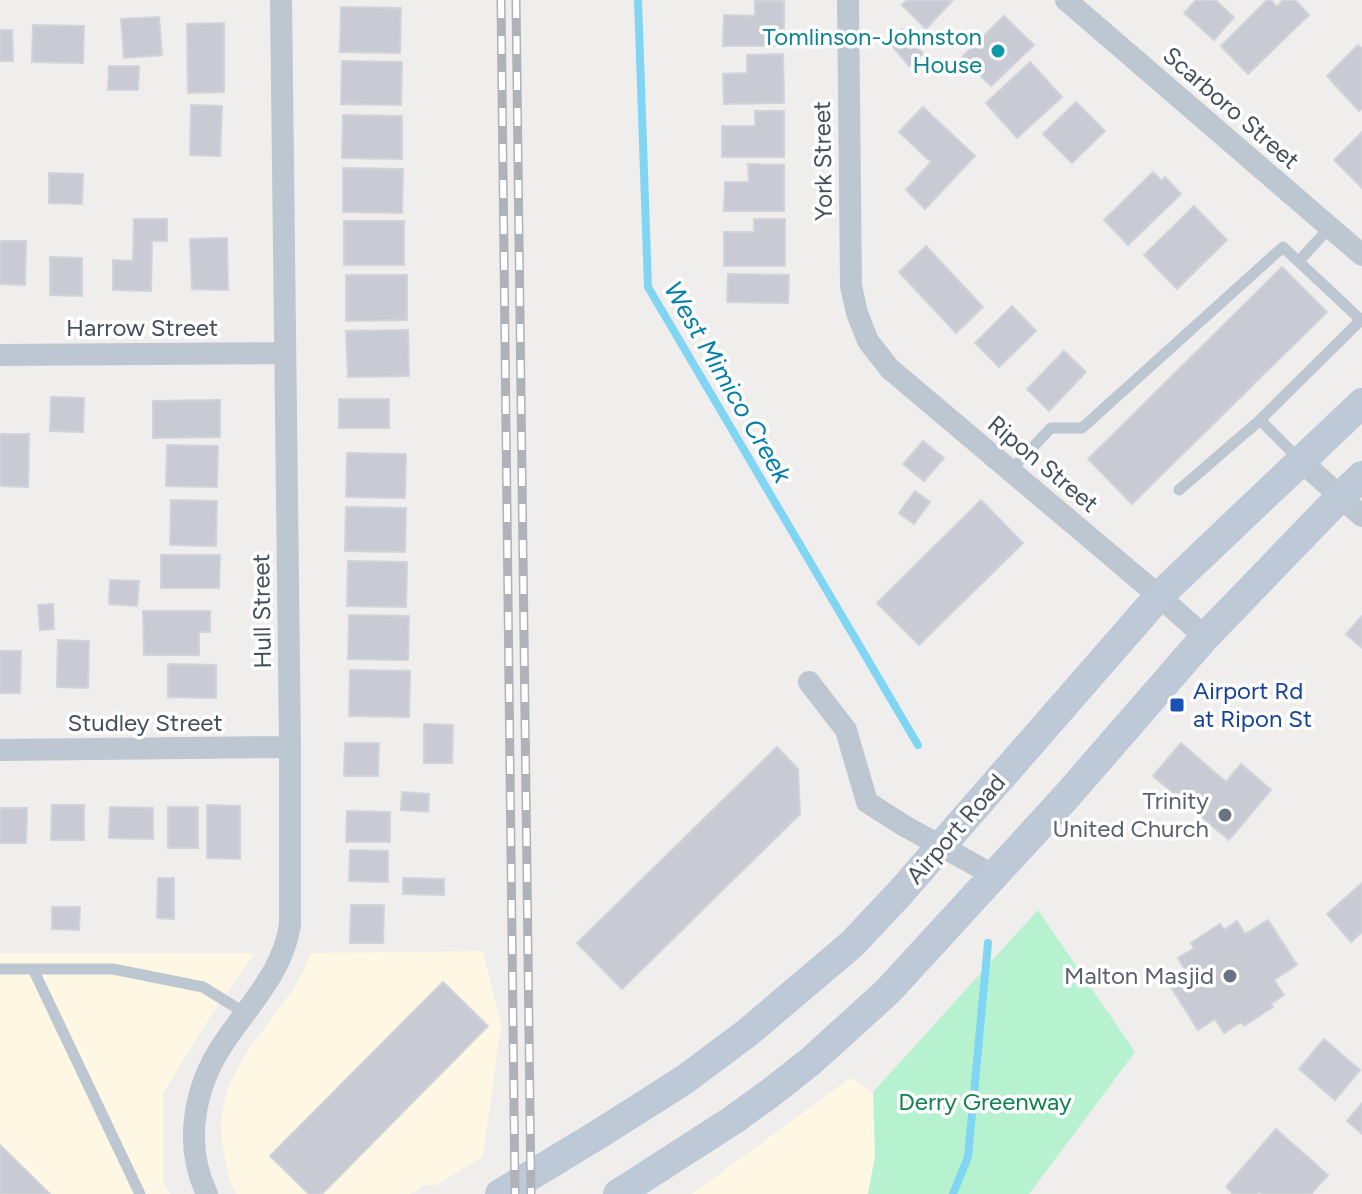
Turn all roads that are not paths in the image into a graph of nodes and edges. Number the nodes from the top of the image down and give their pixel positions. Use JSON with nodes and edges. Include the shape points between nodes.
{"nodes":[{"id":1,"x":281,"y":0,"type":"edge"},
{"id":2,"x":848,"y":0,"type":"edge"},
{"id":3,"x":1066,"y":0,"type":"edge"},
{"id":4,"x":1330,"y":227,"type":"junction"},
{"id":5,"x":1362,"y":255,"type":"edge"},
{"id":6,"x":1299,"y":261,"type":"junction"},
{"id":7,"x":860,"y":320,"type":"joint"},
{"id":8,"x":284,"y":353,"type":"junction"},
{"id":9,"x":0,"y":355,"type":"edge"},
{"id":10,"x":1362,"y":403,"type":"edge"},
{"id":11,"x":1260,"y":420,"type":"junction"},
{"id":12,"x":1301,"y":461,"type":"junction"},
{"id":13,"x":1011,"y":470,"type":"junction"},
{"id":14,"x":1362,"y":476,"type":"edge"},
{"id":15,"x":1179,"y":490,"type":"dead end"},
{"id":16,"x":1351,"y":506,"type":"edge"},
{"id":17,"x":1159,"y":596,"type":"junction"},
{"id":18,"x":1205,"y":637,"type":"junction"},
{"id":19,"x":809,"y":682,"type":"dead end"},
{"id":20,"x":290,"y":747,"type":"junction"},
{"id":21,"x":0,"y":750,"type":"edge"},
{"id":22,"x":941,"y":846,"type":"junction"},
{"id":23,"x":995,"y":876,"type":"junction"},
{"id":24,"x":0,"y":969,"type":"edge"},
{"id":25,"x":33,"y":969,"type":"junction"},
{"id":26,"x":245,"y":1013,"type":"junction"},
{"id":27,"x":140,"y":1194,"type":"edge"},
{"id":28,"x":207,"y":1194,"type":"edge"},
{"id":29,"x":500,"y":1194,"type":"edge"},
{"id":30,"x":618,"y":1194,"type":"edge"}],
"edges":[{"from":1,"to":8,"type":"street","name":"Hull Street"},
{"from":2,"to":7,"type":"street","name":"York Street","via":[[851,286]]},
{"from":3,"to":4,"type":"street","name":"Scarboro Street"},
{"from":4,"to":5,"type":"street","name":"Scarboro Street"},
{"from":4,"to":6,"type":"lane"},
{"from":6,"to":11,"type":"lane","via":[[1361,320]]},
{"from":6,"to":13,"type":"lane","via":[[1283,247],[1082,428],[1051,428]]},
{"from":7,"to":13,"type":"street","name":"Ripon Street","via":[[868,341],[890,369]]},
{"from":8,"to":9,"type":"street","name":"Harrow Street"},
{"from":8,"to":20,"type":"street","name":"Hull Street"},
{"from":10,"to":12,"type":"main road","name":"Airport Road"},
{"from":11,"to":12,"type":"lane"},
{"from":11,"to":15,"type":"lane"},
{"from":12,"to":16,"type":"street"},
{"from":12,"to":17,"type":"main road","name":"Airport Road"},
{"from":13,"to":17,"type":"street","name":"Ripon Street"},
{"from":14,"to":16,"type":"main road"},
{"from":16,"to":18,"type":"main road"},
{"from":17,"to":18,"type":"street","name":"Ripon Street"},
{"from":17,"to":22,"type":"main road","name":"Airport Road"},
{"from":18,"to":23,"type":"main road"},
{"from":19,"to":22,"type":"street","via":[[846,730],[867,802]]},
{"from":20,"to":21,"type":"street","name":"Studley Street"},
{"from":20,"to":26,"type":"street","name":"Hull Street","via":[[289,934],[276,968]]},
{"from":22,"to":23,"type":"street"},
{"from":22,"to":29,"type":"main road","name":"Airport Road","via":[[852,944],[747,1033],[643,1107]]},
{"from":23,"to":30,"type":"main road","via":[[888,991],[811,1061],[733,1120]]},
{"from":24,"to":25,"type":"lane"},
{"from":25,"to":26,"type":"lane","via":[[113,969],[203,987]]},
{"from":25,"to":27,"type":"lane"},
{"from":26,"to":28,"type":"street","name":"Hull Street","via":[[211,1064],[197,1104],[196,1163]]}]}
